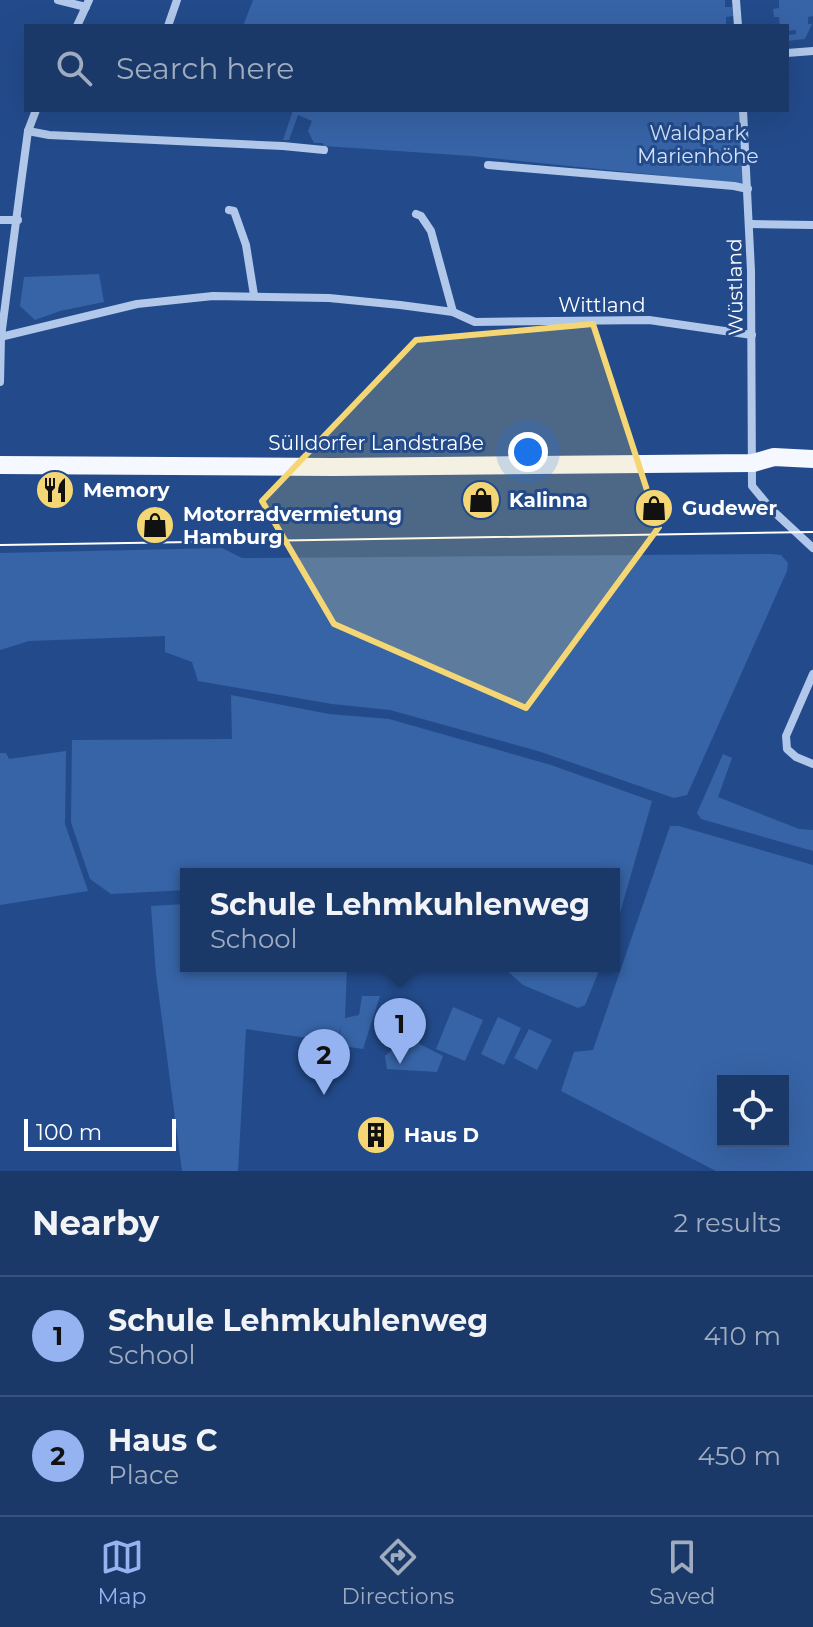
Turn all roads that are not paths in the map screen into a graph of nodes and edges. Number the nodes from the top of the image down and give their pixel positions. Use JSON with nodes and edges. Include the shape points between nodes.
{"nodes":[{"id":1,"x":58,"y":0,"type":"edge"},
{"id":2,"x":177,"y":0,"type":"edge"},
{"id":3,"x":736,"y":0,"type":"edge"},
{"id":4,"x":88,"y":4,"type":"edge"},
{"id":5,"x":78,"y":24,"type":"edge"},
{"id":6,"x":169,"y":24,"type":"edge"},
{"id":7,"x":738,"y":24,"type":"edge"},
{"id":8,"x":813,"y":51,"type":"edge"},
{"id":9,"x":789,"y":53,"type":"edge"},
{"id":10,"x":35,"y":112,"type":"edge"},
{"id":11,"x":743,"y":112,"type":"edge"},
{"id":12,"x":28,"y":131,"type":"junction"},
{"id":13,"x":324,"y":150,"type":"dead end"},
{"id":14,"x":488,"y":165,"type":"dead end"},
{"id":15,"x":748,"y":189,"type":"junction"},
{"id":16,"x":229,"y":210,"type":"dead end"},
{"id":17,"x":416,"y":214,"type":"dead end"},
{"id":18,"x":0,"y":220,"type":"edge"},
{"id":19,"x":18,"y":220,"type":"junction"},
{"id":20,"x":750,"y":224,"type":"junction"},
{"id":21,"x":813,"y":225,"type":"edge"},
{"id":22,"x":254,"y":295,"type":"junction"},
{"id":23,"x":453,"y":312,"type":"junction"},
{"id":24,"x":752,"y":335,"type":"junction"},
{"id":25,"x":1,"y":337,"type":"edge"},
{"id":26,"x":0,"y":382,"type":"edge"},
{"id":27,"x":813,"y":459,"type":"edge"},
{"id":28,"x":753,"y":463,"type":"junction"},
{"id":29,"x":0,"y":465,"type":"edge"},
{"id":30,"x":813,"y":471,"type":"edge"},
{"id":31,"x":813,"y":548,"type":"edge"},
{"id":32,"x":813,"y":674,"type":"edge"},
{"id":33,"x":813,"y":764,"type":"edge"}],
"edges":[{"from":1,"to":4,"type":"street"},
{"from":2,"to":6,"type":"street"},
{"from":3,"to":7,"type":"street"},
{"from":4,"to":5,"type":"street"},
{"from":8,"to":9,"type":"street"},
{"from":10,"to":12,"type":"street"},
{"from":11,"to":15,"type":"street","name":"Wüstland"},
{"from":12,"to":13,"type":"street"},
{"from":12,"to":19,"type":"street"},
{"from":14,"to":15,"type":"street"},
{"from":15,"to":20,"type":"street","name":"Wüstland"},
{"from":16,"to":22,"type":"street","via":[[234,211],[246,245]]},
{"from":17,"to":23,"type":"street","via":[[431,231]]},
{"from":18,"to":19,"type":"street"},
{"from":19,"to":25,"type":"street"},
{"from":20,"to":21,"type":"street"},
{"from":20,"to":24,"type":"street","name":"Wüstland"},
{"from":22,"to":23,"type":"street","name":"Wittland"},
{"from":22,"to":25,"type":"street","name":"Wittland","via":[[137,304]]},
{"from":23,"to":24,"type":"street","name":"Wittland","via":[[475,322],[649,320]]},
{"from":24,"to":28,"type":"street","name":"Wüstland"},
{"from":25,"to":26,"type":"street"},
{"from":27,"to":28,"type":"main road","name":"Sülldorfer Landstraße","via":[[774,457]]},
{"from":28,"to":29,"type":"main road","name":"Sülldorfer Landstraße"},
{"from":28,"to":30,"type":"main road","name":"Sülldorfer Landstraße","via":[[773,470]]},
{"from":28,"to":31,"type":"street","name":"Wüstland","via":[[752,486],[758,495]]},
{"from":32,"to":33,"type":"street","via":[[786,736],[787,749]]}]}
